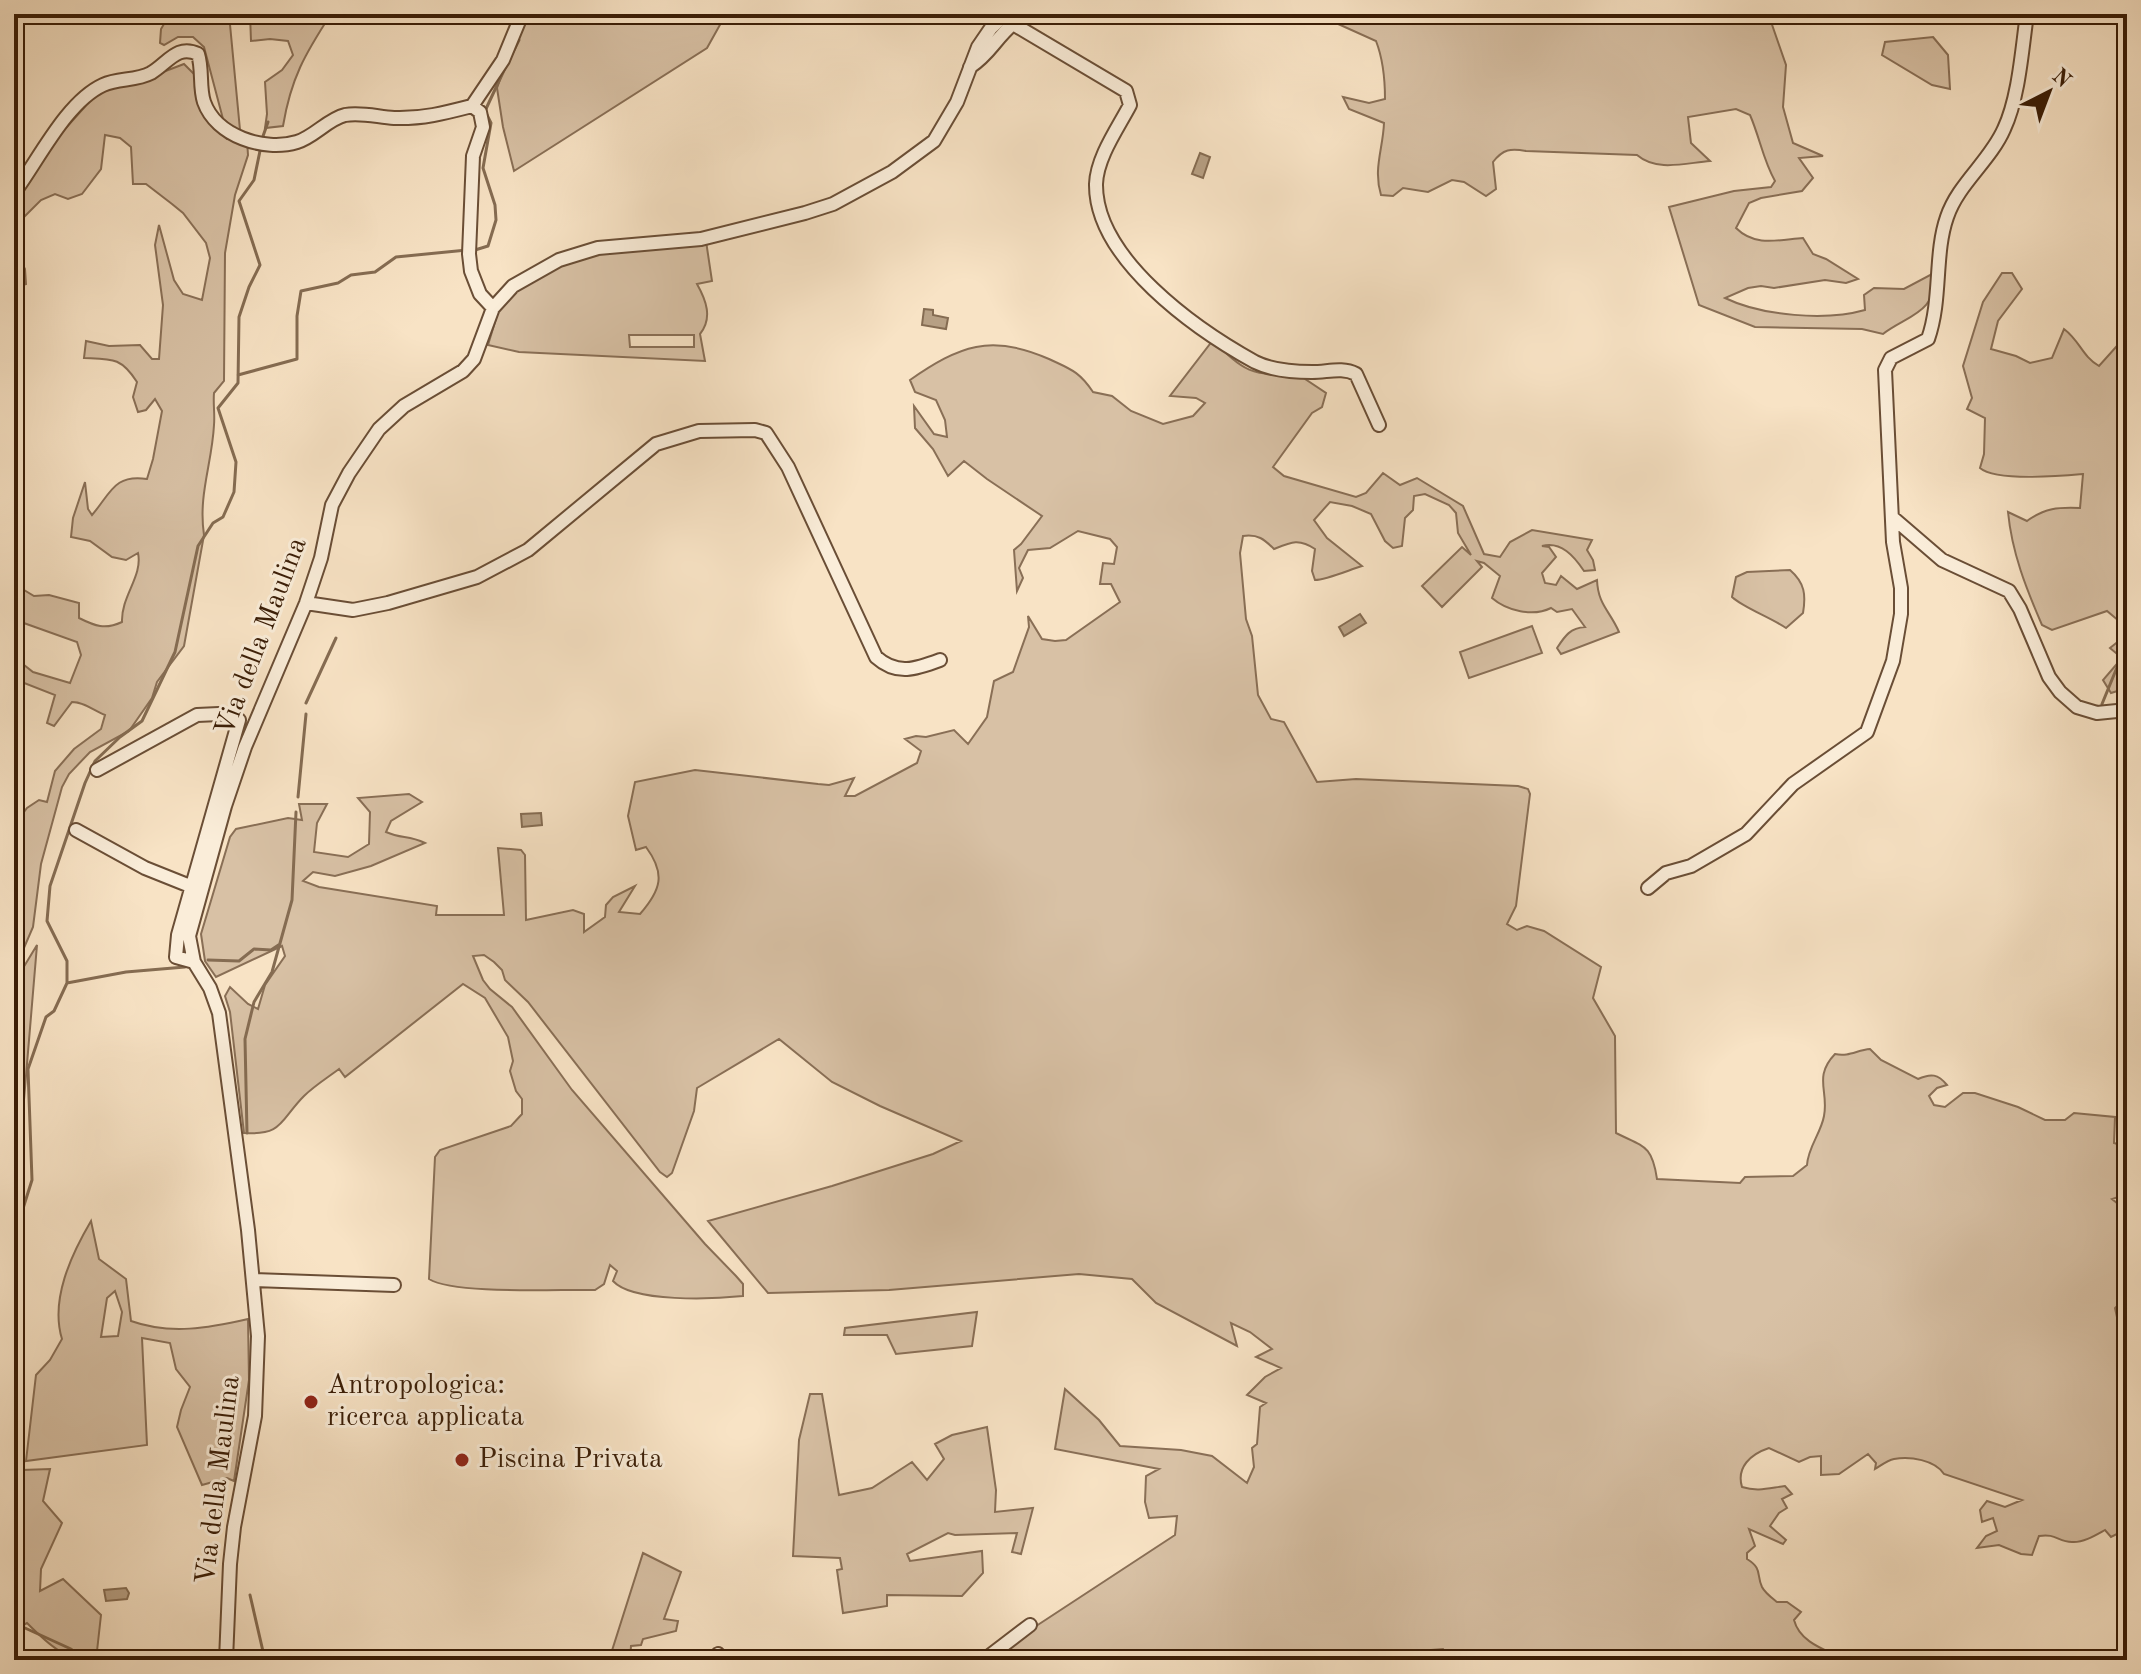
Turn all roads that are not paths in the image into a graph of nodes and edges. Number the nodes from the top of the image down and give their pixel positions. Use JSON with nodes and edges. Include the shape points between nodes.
{"nodes":[{"id":1,"x":522,"y":14,"type":"edge"},
{"id":2,"x":1006,"y":14,"type":"edge"},
{"id":3,"x":2027,"y":14,"type":"edge"},
{"id":4,"x":970,"y":67,"type":"junction"},
{"id":5,"x":472,"y":106,"type":"junction"},
{"id":6,"x":14,"y":193,"type":"edge"},
{"id":7,"x":493,"y":308,"type":"junction"},
{"id":8,"x":1379,"y":425,"type":"dead end"},
{"id":9,"x":1892,"y":517,"type":"junction"},
{"id":10,"x":306,"y":603,"type":"junction"},
{"id":11,"x":940,"y":660,"type":"dead end"},
{"id":12,"x":2127,"y":710,"type":"edge"},
{"id":13,"x":97,"y":770,"type":"dead end"},
{"id":14,"x":76,"y":830,"type":"dead end"},
{"id":15,"x":1648,"y":888,"type":"dead end"},
{"id":16,"x":196,"y":889,"type":"junction"},
{"id":17,"x":254,"y":1280,"type":"junction"},
{"id":18,"x":394,"y":1285,"type":"dead end"},
{"id":19,"x":1030,"y":1625,"type":"dead end"},
{"id":20,"x":226,"y":1660,"type":"edge"},
{"id":21,"x":984,"y":1660,"type":"edge"}],
"edges":[{"from":1,"to":5,"type":"street","via":[[503,60]]},
{"from":2,"to":4,"type":"street","name":"Via della Maulina","via":[[978,47]]},
{"from":3,"to":9,"type":"street","via":[[2005,129],[1946,220],[1938,304],[1928,339],[1891,358],[1885,370]]},
{"from":4,"to":7,"type":"street","name":"Via della Maulina","via":[[934,141],[867,187],[805,213],[715,236],[598,248],[559,260],[513,286]]},
{"from":4,"to":8,"type":"street","via":[[986,57],[1013,24],[1126,91],[1130,105],[1098,170],[1096,186],[1104,220],[1126,258],[1175,311],[1255,362],[1356,374]]},
{"from":5,"to":6,"type":"street","via":[[429,118],[343,116],[297,142],[267,145],[218,127],[202,95],[198,54],[181,50],[153,72],[101,86],[82,100]]},
{"from":5,"to":7,"type":"street","via":[[480,112],[483,127],[473,156],[471,271],[480,294]]},
{"from":7,"to":10,"type":"street","name":"Via della Maulina","via":[[474,359],[404,406],[379,429],[349,473],[332,505]]},
{"from":9,"to":12,"type":"street","via":[[1942,560],[2009,591],[2049,677],[2077,707],[2097,713]]},
{"from":9,"to":15,"type":"street","via":[[1901,614],[1893,661],[1867,732],[1793,784],[1746,834],[1691,866],[1666,873]]},
{"from":10,"to":11,"type":"street","via":[[353,610],[477,577],[528,550],[656,444],[699,431],[755,430],[766,433],[788,467],[876,657],[906,670]]},
{"from":10,"to":16,"type":"street","name":"Via della Maulina","via":[[245,747]]},
{"from":13,"to":16,"type":"street","via":[[197,715],[239,720]]},
{"from":14,"to":16,"type":"street"},
{"from":16,"to":17,"type":"street","name":"Via della Maulina","via":[[189,936],[194,962],[219,1013]]},
{"from":17,"to":18,"type":"street"},
{"from":17,"to":20,"type":"street","name":"Via della Maulina","via":[[255,1416],[234,1527]]},
{"from":19,"to":21,"type":"street"}]}
